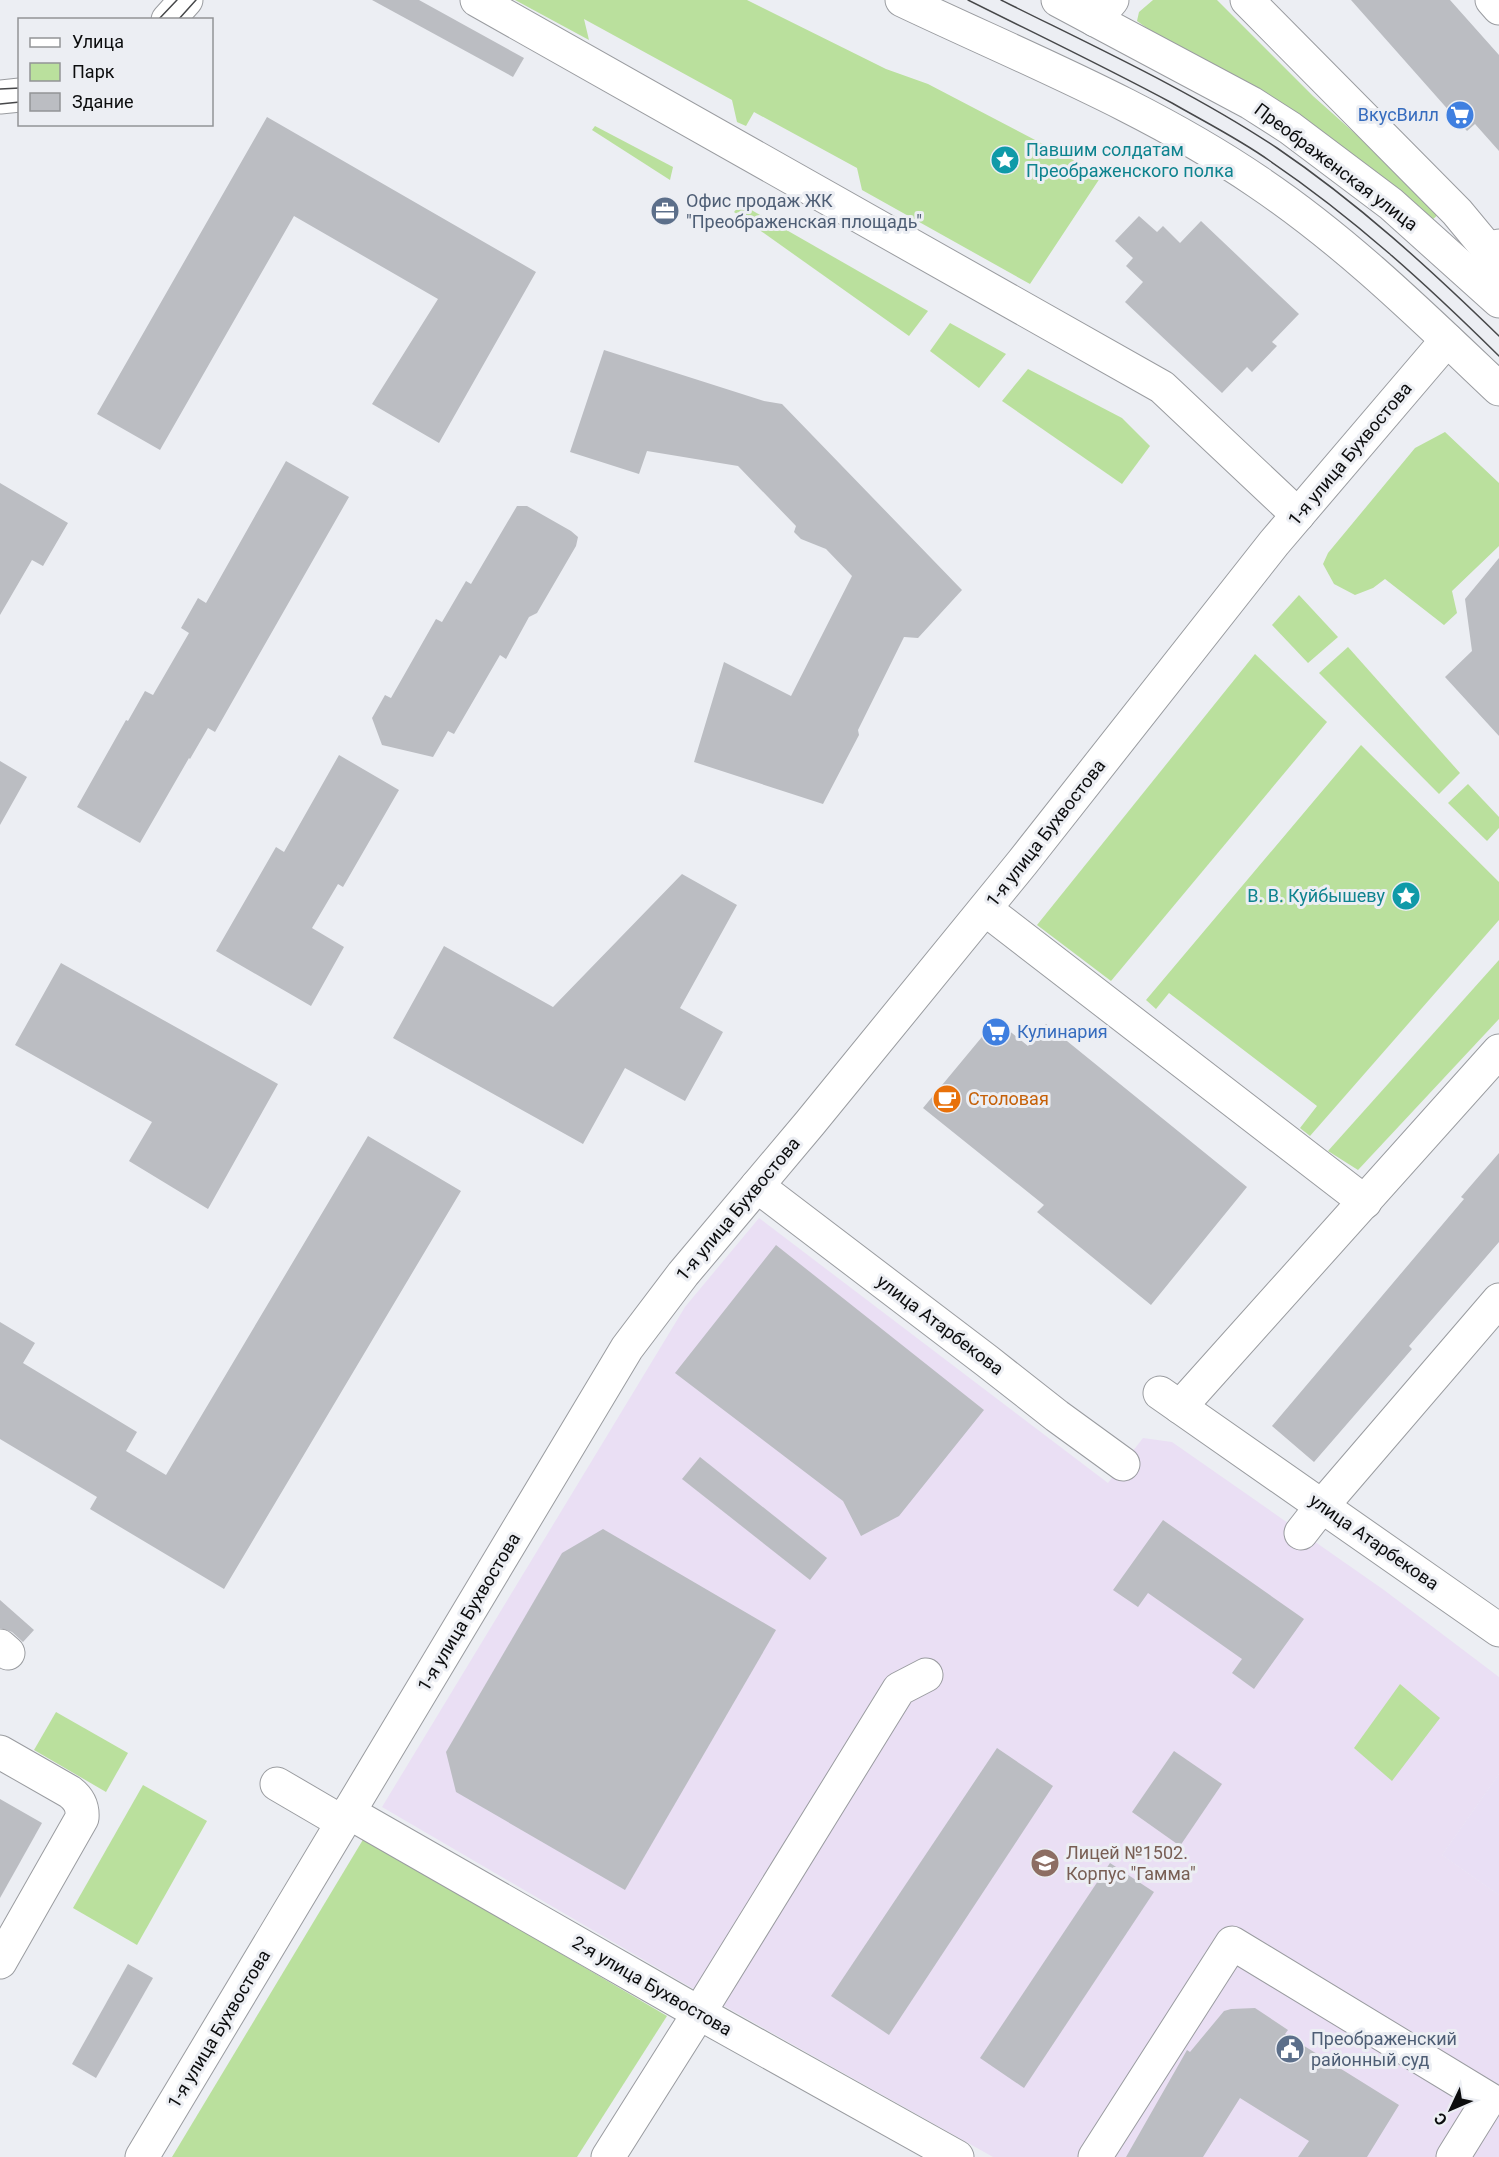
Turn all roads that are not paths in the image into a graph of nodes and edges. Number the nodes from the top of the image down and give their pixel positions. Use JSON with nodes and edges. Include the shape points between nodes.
{"nodes":[{"id":1,"x":186,"y":0,"type":"edge"},
{"id":2,"x":477,"y":0,"type":"edge"},
{"id":3,"x":902,"y":0,"type":"edge"},
{"id":4,"x":1058,"y":0,"type":"edge"},
{"id":5,"x":1247,"y":0,"type":"edge"},
{"id":6,"x":1492,"y":0,"type":"edge"},
{"id":7,"x":1499,"y":8,"type":"edge"},
{"id":8,"x":1103,"y":10,"type":"edge"},
{"id":9,"x":170,"y":18,"type":"edge"},
{"id":10,"x":18,"y":95,"type":"edge"},
{"id":11,"x":0,"y":97,"type":"edge"},
{"id":12,"x":1496,"y":254,"type":"edge"},
{"id":13,"x":1499,"y":301,"type":"edge"},
{"id":14,"x":1447,"y":340,"type":"junction"},
{"id":15,"x":1499,"y":389,"type":"edge"},
{"id":16,"x":1298,"y":515,"type":"junction"},
{"id":17,"x":985,"y":909,"type":"junction"},
{"id":18,"x":1499,"y":1051,"type":"edge"},
{"id":19,"x":757,"y":1186,"type":"junction"},
{"id":20,"x":1365,"y":1202,"type":"junction"},
{"id":21,"x":1499,"y":1300,"type":"edge"},
{"id":22,"x":1124,"y":1464,"type":"dead end"},
{"id":23,"x":1322,"y":1506,"type":"junction"},
{"id":24,"x":1301,"y":1533,"type":"dead end"},
{"id":25,"x":1499,"y":1630,"type":"edge"},
{"id":26,"x":926,"y":1676,"type":"dead end"},
{"id":27,"x":0,"y":1752,"type":"edge"},
{"id":28,"x":278,"y":1784,"type":"dead end"},
{"id":29,"x":345,"y":1817,"type":"junction"},
{"id":30,"x":0,"y":1962,"type":"edge"},
{"id":31,"x":699,"y":2013,"type":"junction"},
{"id":32,"x":142,"y":2157,"type":"edge"},
{"id":33,"x":608,"y":2157,"type":"edge"},
{"id":34,"x":957,"y":2157,"type":"edge"},
{"id":35,"x":1095,"y":2157,"type":"edge"},
{"id":36,"x":1453,"y":2157,"type":"edge"}],
"edges":[{"from":1,"to":9,"type":"street"},
{"from":2,"to":16,"type":"street","via":[[1161,387]]},
{"from":3,"to":14,"type":"street","via":[[1110,96],[1218,156],[1310,219],[1398,292]]},
{"from":4,"to":8,"type":"street","name":"Преображенская улица"},
{"from":5,"to":12,"type":"street"},
{"from":6,"to":7,"type":"street"},
{"from":8,"to":13,"type":"street","name":"Преображенская улица","via":[[1290,128],[1391,204]]},
{"from":10,"to":11,"type":"street"},
{"from":14,"to":15,"type":"street"},
{"from":14,"to":16,"type":"street","name":"1-я улица Бухвостова"},
{"from":16,"to":17,"type":"street","name":"1-я улица Бухвостова"},
{"from":17,"to":19,"type":"street","name":"1-я улица Бухвостова"},
{"from":17,"to":20,"type":"street"},
{"from":18,"to":20,"type":"street"},
{"from":19,"to":22,"type":"street","name":"улица Атарбекова"},
{"from":19,"to":29,"type":"street","name":"1-я улица Бухвостова","via":[[627,1348]]},
{"from":20,"to":23,"type":"street","name":"улица Атарбекова","via":[[1170,1400]]},
{"from":21,"to":23,"type":"street"},
{"from":23,"to":24,"type":"street"},
{"from":23,"to":25,"type":"street","name":"улица Атарбекова"},
{"from":26,"to":31,"type":"street","via":[[899,1689]]},
{"from":27,"to":30,"type":"street","via":[[77,1797],[82,1811],[82,1818]]},
{"from":28,"to":29,"type":"street","name":"2-я улица Бухвостова"},
{"from":29,"to":31,"type":"street","name":"2-я улица Бухвостова"},
{"from":29,"to":32,"type":"street","name":"1-я улица Бухвостова"},
{"from":31,"to":33,"type":"street"},
{"from":31,"to":34,"type":"street","name":"2-я улица Бухвостова"},
{"from":35,"to":36,"type":"street","via":[[1233,1943],[1489,2099]]}]}
